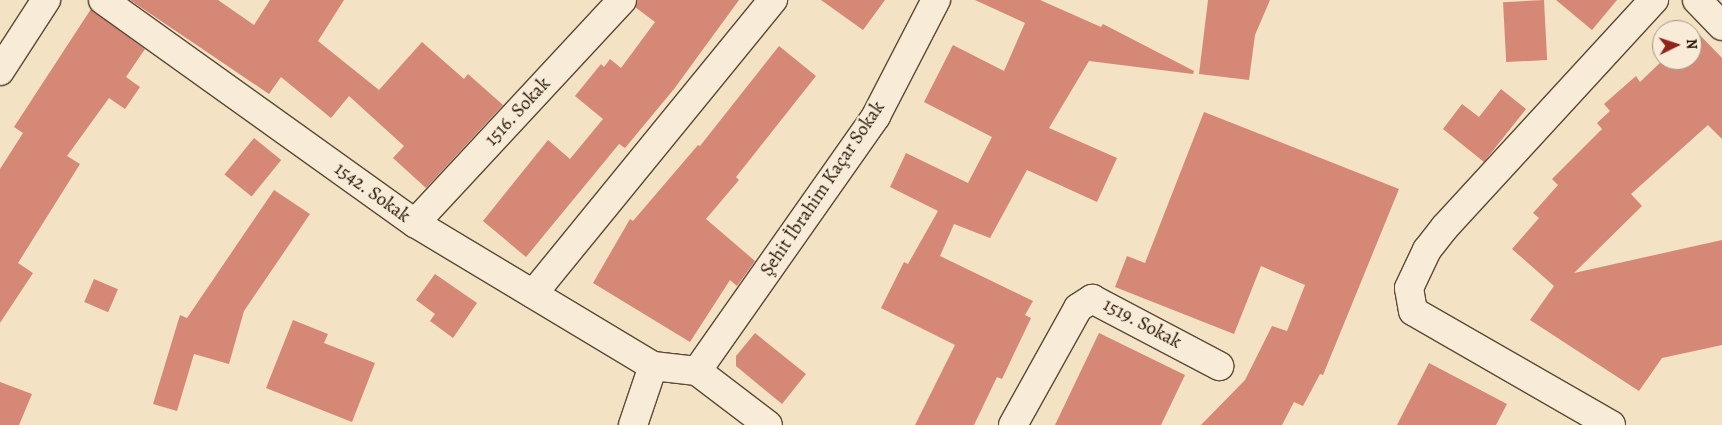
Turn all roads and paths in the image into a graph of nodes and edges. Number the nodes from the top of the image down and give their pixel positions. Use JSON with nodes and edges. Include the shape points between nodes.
{"nodes":[{"id":1,"x":46,"y":0,"type":"edge"},
{"id":2,"x":103,"y":0,"type":"edge"},
{"id":3,"x":622,"y":0,"type":"edge"},
{"id":4,"x":772,"y":0,"type":"edge"},
{"id":5,"x":936,"y":0,"type":"edge"},
{"id":6,"x":1654,"y":0,"type":"edge"},
{"id":7,"x":1697,"y":0,"type":"edge"},
{"id":8,"x":1722,"y":26,"type":"edge"},
{"id":9,"x":0,"y":71,"type":"edge"},
{"id":10,"x":414,"y":223,"type":"junction"},
{"id":11,"x":533,"y":294,"type":"junction"},
{"id":12,"x":653,"y":366,"type":"junction"},
{"id":13,"x":1219,"y":366,"type":"dead end"},
{"id":14,"x":697,"y":371,"type":"junction"},
{"id":15,"x":632,"y":425,"type":"edge"},
{"id":16,"x":768,"y":425,"type":"edge"},
{"id":17,"x":1012,"y":425,"type":"edge"},
{"id":18,"x":1611,"y":425,"type":"edge"}],
"edges":[{"from":1,"to":9,"type":"street"},
{"from":2,"to":10,"type":"street","name":"1542. Sokak"},
{"from":3,"to":10,"type":"street","name":"1516. Sokak"},
{"from":4,"to":11,"type":"street"},
{"from":5,"to":14,"type":"street","name":"Şehit İbrahim Kaçar Sokak","via":[[876,116]]},
{"from":6,"to":18,"type":"street","via":[[1445,227],[1427,250],[1409,288],[1413,311]]},
{"from":7,"to":8,"type":"street"},
{"from":10,"to":11,"type":"street","name":"1542. Sokak"},
{"from":11,"to":12,"type":"street","name":"1542. Sokak"},
{"from":12,"to":14,"type":"street"},
{"from":12,"to":15,"type":"street"},
{"from":13,"to":17,"type":"street","name":"1519. Sokak","via":[[1092,298],[1078,308]]},
{"from":14,"to":16,"type":"street"}]}
